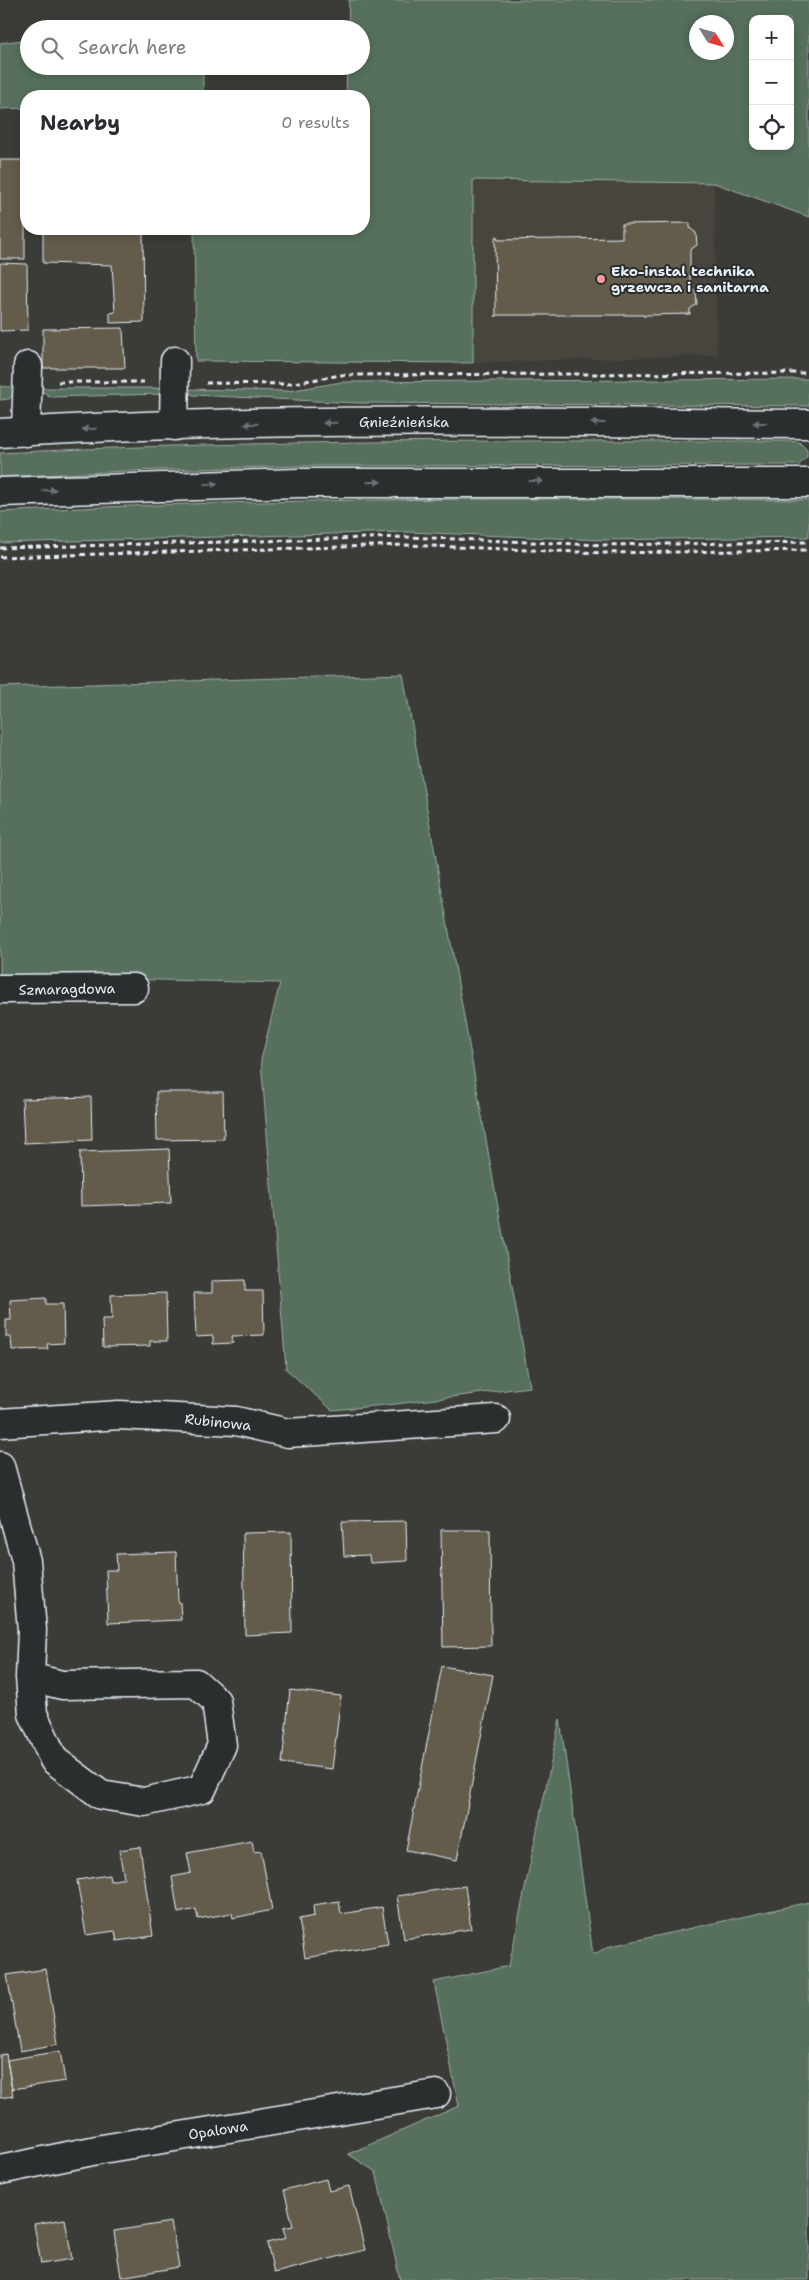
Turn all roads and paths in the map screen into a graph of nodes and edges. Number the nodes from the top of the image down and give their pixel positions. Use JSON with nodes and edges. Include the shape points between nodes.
{"nodes":[{"id":1,"x":175,"y":371,"type":"junction"},
{"id":2,"x":809,"y":373,"type":"edge"},
{"id":3,"x":28,"y":374,"type":"joint"},
{"id":4,"x":809,"y":424,"type":"edge"},
{"id":5,"x":174,"y":426,"type":"junction"},
{"id":6,"x":13,"y":432,"type":"edge"},
{"id":7,"x":809,"y":483,"type":"edge"},
{"id":8,"x":0,"y":492,"type":"edge"},
{"id":9,"x":809,"y":542,"type":"edge"},
{"id":10,"x":0,"y":548,"type":"edge"},
{"id":11,"x":809,"y":550,"type":"edge"},
{"id":12,"x":0,"y":557,"type":"edge"},
{"id":13,"x":134,"y":988,"type":"dead end"},
{"id":14,"x":0,"y":989,"type":"edge"},
{"id":15,"x":496,"y":1419,"type":"dead end"},
{"id":16,"x":0,"y":1422,"type":"edge"},
{"id":17,"x":0,"y":1466,"type":"edge"},
{"id":18,"x":30,"y":1677,"type":"junction"},
{"id":19,"x":436,"y":2094,"type":"dead end"},
{"id":20,"x":0,"y":2170,"type":"edge"}],
"edges":[{"from":1,"to":2,"type":"path","via":[[288,384],[341,375]]},
{"from":1,"to":3,"type":"path"},
{"from":1,"to":5,"type":"main road"},
{"from":3,"to":6,"type":"main road"},
{"from":4,"to":5,"type":"main road","name":"Gnieźnieńska","one_way":true,"via":[[385,422]]},
{"from":5,"to":6,"type":"main road","name":"Gnieźnieńska","one_way":true},
{"from":8,"to":7,"type":"main road","one_way":true,"via":[[299,483]]},
{"from":9,"to":10,"type":"path","via":[[603,545],[406,537]]},
{"from":11,"to":12,"type":"path","via":[[602,553],[406,546]]},
{"from":13,"to":14,"type":"main road","name":"Szmaragdowa"},
{"from":15,"to":16,"type":"main road","name":"Rubinowa","via":[[288,1433],[236,1421],[119,1415]]},
{"from":17,"to":18,"type":"main road","via":[[26,1561],[32,1630]]},
{"from":18,"to":18,"type":"main road","via":[[33,1714],[54,1760],[101,1796],[144,1802],[202,1789],[222,1745],[216,1701],[196,1683],[62,1685]]},
{"from":19,"to":20,"type":"main road","name":"Opalowa"}]}
